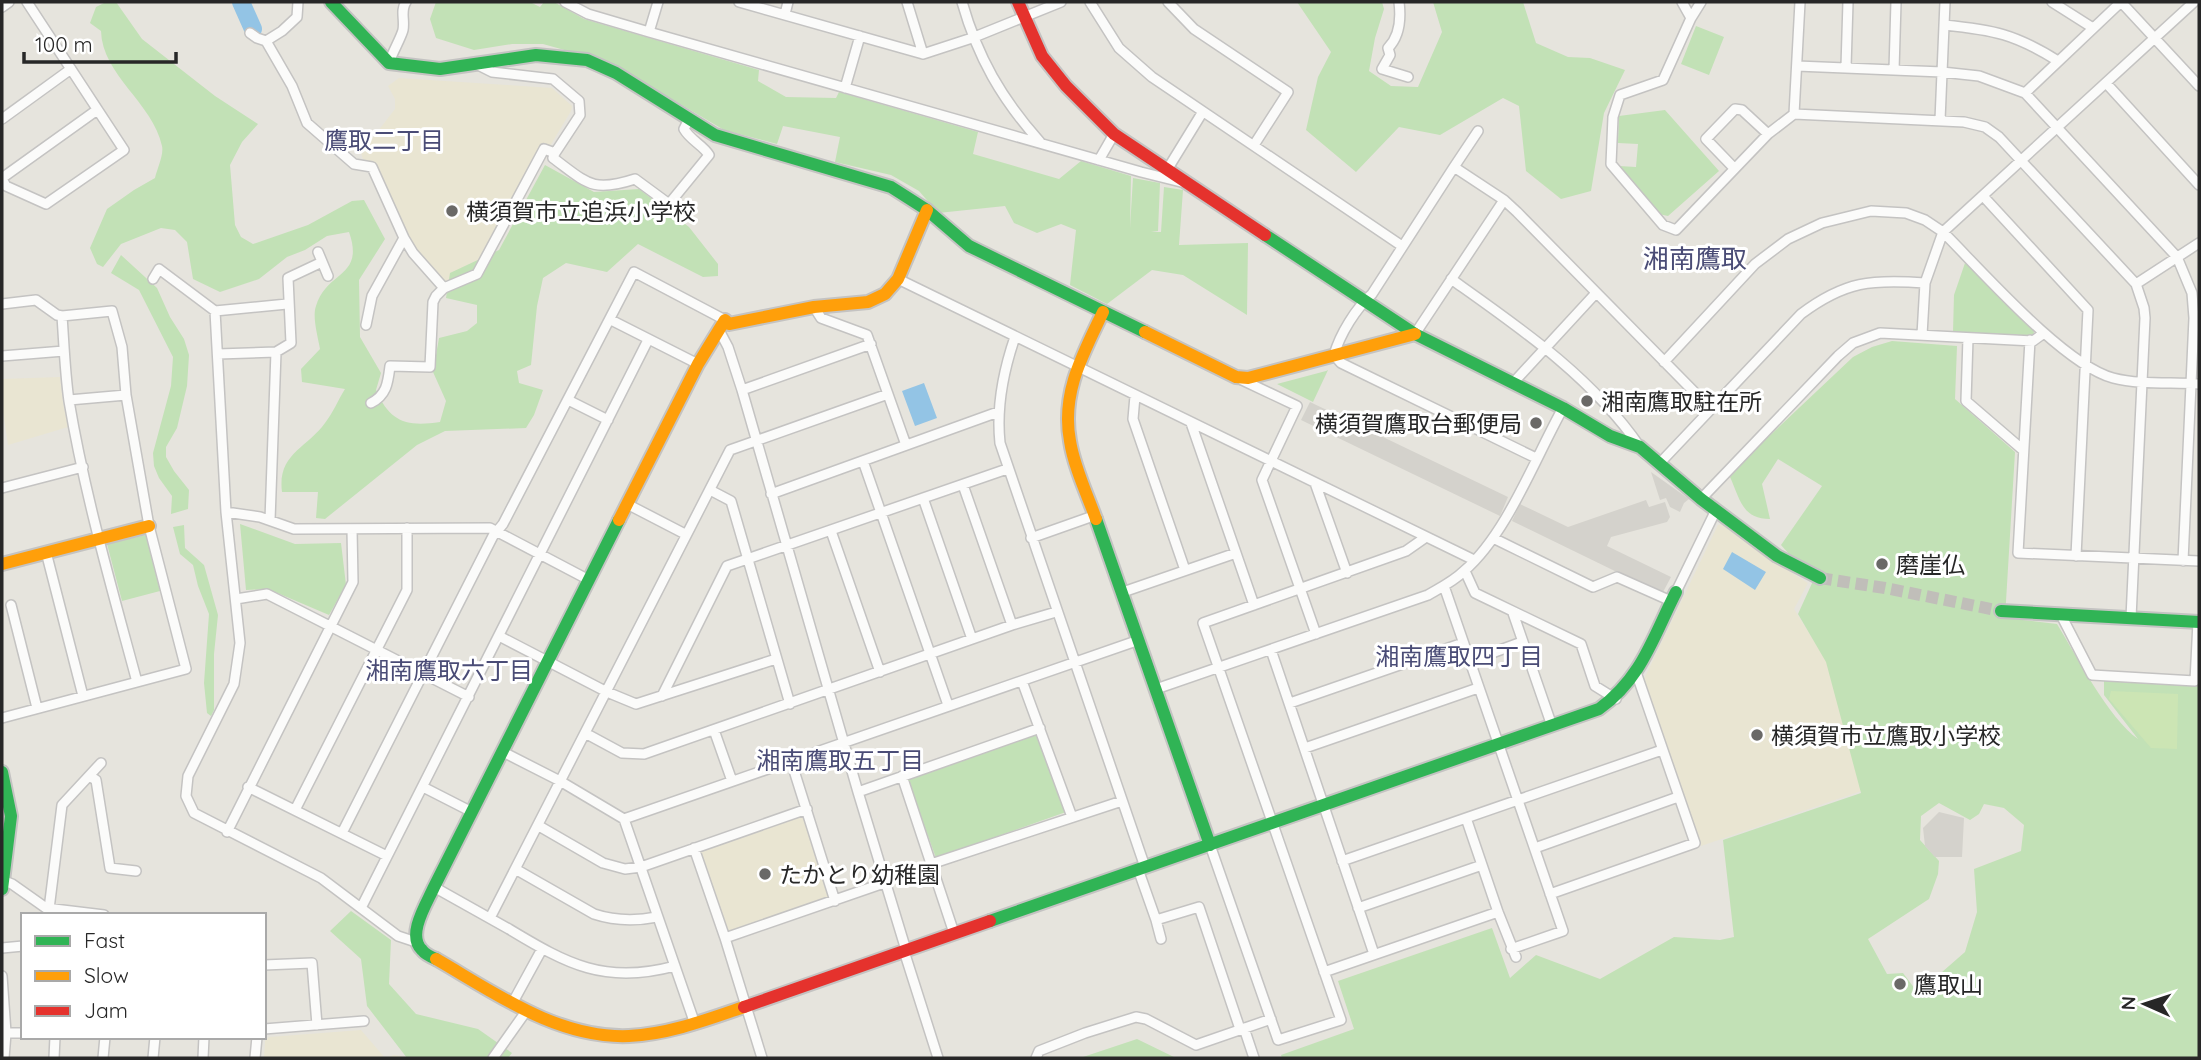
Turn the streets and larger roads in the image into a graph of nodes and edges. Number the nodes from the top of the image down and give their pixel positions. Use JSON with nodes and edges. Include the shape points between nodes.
{"nodes":[{"id":1,"x":9,"y":2,"type":"edge"},
{"id":2,"x":27,"y":2,"type":"edge"},
{"id":3,"x":298,"y":2,"type":"edge"},
{"id":4,"x":331,"y":2,"type":"edge"},
{"id":5,"x":406,"y":2,"type":"edge"},
{"id":6,"x":565,"y":2,"type":"edge"},
{"id":7,"x":659,"y":2,"type":"edge"},
{"id":8,"x":739,"y":2,"type":"edge"},
{"id":9,"x":788,"y":2,"type":"edge"},
{"id":10,"x":907,"y":2,"type":"edge"},
{"id":11,"x":962,"y":2,"type":"edge"},
{"id":12,"x":1018,"y":2,"type":"edge"},
{"id":13,"x":1061,"y":2,"type":"edge"},
{"id":14,"x":1090,"y":2,"type":"edge"},
{"id":15,"x":1168,"y":2,"type":"edge"},
{"id":16,"x":1399,"y":2,"type":"edge"},
{"id":17,"x":1682,"y":2,"type":"edge"},
{"id":18,"x":1701,"y":2,"type":"edge"},
{"id":19,"x":1800,"y":2,"type":"edge"},
{"id":20,"x":1849,"y":2,"type":"edge"},
{"id":21,"x":1896,"y":2,"type":"edge"},
{"id":22,"x":1945,"y":2,"type":"edge"},
{"id":23,"x":2052,"y":2,"type":"edge"},
{"id":24,"x":2121,"y":2,"type":"edge"},
{"id":25,"x":2194,"y":2,"type":"edge"},
{"id":26,"x":2,"y":6,"type":"edge"},
{"id":27,"x":785,"y":14,"type":"junction"},
{"id":28,"x":1024,"y":18,"type":"junction"},
{"id":29,"x":1691,"y":18,"type":"junction"},
{"id":30,"x":1944,"y":25,"type":"junction"},
{"id":31,"x":2093,"y":28,"type":"junction"},
{"id":32,"x":649,"y":32,"type":"junction"},
{"id":33,"x":250,"y":33,"type":"dead end"},
{"id":34,"x":860,"y":36,"type":"junction"},
{"id":35,"x":972,"y":38,"type":"junction"},
{"id":36,"x":2155,"y":38,"type":"junction"},
{"id":37,"x":266,"y":41,"type":"junction"},
{"id":38,"x":923,"y":54,"type":"junction"},
{"id":39,"x":2058,"y":61,"type":"junction"},
{"id":40,"x":389,"y":63,"type":"junction"},
{"id":41,"x":476,"y":64,"type":"junction"},
{"id":42,"x":1797,"y":66,"type":"junction"},
{"id":43,"x":1846,"y":67,"type":"junction"},
{"id":44,"x":71,"y":69,"type":"junction"},
{"id":45,"x":1894,"y":70,"type":"junction"},
{"id":46,"x":1942,"y":72,"type":"junction"},
{"id":47,"x":1408,"y":77,"type":"dead end"},
{"id":48,"x":2106,"y":83,"type":"junction"},
{"id":49,"x":2199,"y":86,"type":"edge"},
{"id":50,"x":845,"y":88,"type":"junction"},
{"id":51,"x":2025,"y":93,"type":"junction"},
{"id":52,"x":97,"y":110,"type":"junction"},
{"id":53,"x":1202,"y":113,"type":"junction"},
{"id":54,"x":1794,"y":114,"type":"junction"},
{"id":55,"x":2,"y":119,"type":"edge"},
{"id":56,"x":689,"y":119,"type":"junction"},
{"id":57,"x":1940,"y":120,"type":"junction"},
{"id":58,"x":2058,"y":126,"type":"junction"},
{"id":59,"x":1478,"y":131,"type":"dead end"},
{"id":60,"x":1114,"y":134,"type":"junction"},
{"id":61,"x":1768,"y":134,"type":"junction"},
{"id":62,"x":1041,"y":143,"type":"junction"},
{"id":63,"x":1254,"y":145,"type":"junction"},
{"id":64,"x":555,"y":153,"type":"junction"},
{"id":65,"x":1099,"y":160,"type":"junction"},
{"id":66,"x":2022,"y":160,"type":"junction"},
{"id":67,"x":1454,"y":167,"type":"junction"},
{"id":68,"x":1734,"y":169,"type":"junction"},
{"id":69,"x":1167,"y":170,"type":"junction"},
{"id":70,"x":2,"y":178,"type":"edge"},
{"id":71,"x":1186,"y":183,"type":"junction"},
{"id":72,"x":2199,"y":185,"type":"edge"},
{"id":73,"x":1983,"y":196,"type":"junction"},
{"id":74,"x":1504,"y":200,"type":"junction"},
{"id":75,"x":926,"y":210,"type":"junction"},
{"id":76,"x":1942,"y":232,"type":"junction"},
{"id":77,"x":404,"y":238,"type":"junction"},
{"id":78,"x":2199,"y":243,"type":"edge"},
{"id":79,"x":1402,"y":246,"type":"junction"},
{"id":80,"x":318,"y":252,"type":"dead end"},
{"id":81,"x":2178,"y":257,"type":"junction"},
{"id":82,"x":323,"y":262,"type":"junction"},
{"id":83,"x":328,"y":276,"type":"dead end"},
{"id":84,"x":153,"y":279,"type":"dead end"},
{"id":85,"x":898,"y":279,"type":"junction"},
{"id":86,"x":1451,"y":279,"type":"junction"},
{"id":87,"x":1925,"y":283,"type":"junction"},
{"id":88,"x":2136,"y":284,"type":"junction"},
{"id":89,"x":444,"y":288,"type":"junction"},
{"id":90,"x":1596,"y":293,"type":"junction"},
{"id":91,"x":1364,"y":300,"type":"junction"},
{"id":92,"x":2,"y":304,"type":"edge"},
{"id":93,"x":288,"y":304,"type":"junction"},
{"id":94,"x":814,"y":307,"type":"junction"},
{"id":95,"x":215,"y":312,"type":"junction"},
{"id":96,"x":1102,"y":312,"type":"junction"},
{"id":97,"x":62,"y":316,"type":"junction"},
{"id":98,"x":611,"y":320,"type":"junction"},
{"id":99,"x":366,"y":325,"type":"dead end"},
{"id":100,"x":722,"y":325,"type":"junction"},
{"id":101,"x":2044,"y":333,"type":"junction"},
{"id":102,"x":1415,"y":334,"type":"junction"},
{"id":103,"x":1922,"y":335,"type":"junction"},
{"id":104,"x":1015,"y":337,"type":"junction"},
{"id":105,"x":1968,"y":338,"type":"junction"},
{"id":106,"x":648,"y":340,"type":"junction"},
{"id":107,"x":2030,"y":340,"type":"junction"},
{"id":108,"x":871,"y":344,"type":"junction"},
{"id":109,"x":1546,"y":346,"type":"junction"},
{"id":110,"x":64,"y":351,"type":"junction"},
{"id":111,"x":276,"y":352,"type":"junction"},
{"id":112,"x":218,"y":354,"type":"junction"},
{"id":113,"x":1334,"y":355,"type":"junction"},
{"id":114,"x":2,"y":356,"type":"edge"},
{"id":115,"x":1664,"y":362,"type":"junction"},
{"id":116,"x":698,"y":364,"type":"junction"},
{"id":117,"x":2086,"y":365,"type":"junction"},
{"id":118,"x":1077,"y":366,"type":"junction"},
{"id":119,"x":1236,"y":377,"type":"junction"},
{"id":120,"x":2142,"y":381,"type":"junction"},
{"id":121,"x":1513,"y":383,"type":"junction"},
{"id":122,"x":2195,"y":384,"type":"edge"},
{"id":123,"x":742,"y":390,"type":"junction"},
{"id":124,"x":888,"y":394,"type":"junction"},
{"id":125,"x":125,"y":395,"type":"junction"},
{"id":126,"x":1135,"y":396,"type":"junction"},
{"id":127,"x":69,"y":400,"type":"junction"},
{"id":128,"x":568,"y":400,"type":"junction"},
{"id":129,"x":371,"y":403,"type":"dead end"},
{"id":130,"x":1563,"y":408,"type":"junction"},
{"id":131,"x":1712,"y":409,"type":"junction"},
{"id":132,"x":998,"y":412,"type":"junction"},
{"id":133,"x":608,"y":420,"type":"junction"},
{"id":134,"x":1191,"y":423,"type":"junction"},
{"id":135,"x":756,"y":442,"type":"junction"},
{"id":136,"x":906,"y":445,"type":"junction"},
{"id":137,"x":1640,"y":447,"type":"junction"},
{"id":138,"x":2023,"y":450,"type":"junction"},
{"id":139,"x":1536,"y":458,"type":"junction"},
{"id":140,"x":863,"y":461,"type":"junction"},
{"id":141,"x":1271,"y":462,"type":"junction"},
{"id":142,"x":1660,"y":464,"type":"junction"},
{"id":143,"x":83,"y":467,"type":"junction"},
{"id":144,"x":1007,"y":469,"type":"junction"},
{"id":145,"x":1315,"y":483,"type":"junction"},
{"id":146,"x":963,"y":485,"type":"junction"},
{"id":147,"x":2,"y":488,"type":"edge"},
{"id":148,"x":710,"y":490,"type":"junction"},
{"id":149,"x":771,"y":494,"type":"junction"},
{"id":150,"x":923,"y":498,"type":"junction"},
{"id":151,"x":1701,"y":499,"type":"junction"},
{"id":152,"x":627,"y":504,"type":"junction"},
{"id":153,"x":1716,"y":510,"type":"junction"},
{"id":154,"x":226,"y":512,"type":"junction"},
{"id":155,"x":881,"y":513,"type":"junction"},
{"id":156,"x":1096,"y":515,"type":"junction"},
{"id":157,"x":270,"y":520,"type":"junction"},
{"id":158,"x":149,"y":526,"type":"junction"},
{"id":159,"x":407,"y":528,"type":"junction"},
{"id":160,"x":352,"y":530,"type":"junction"},
{"id":161,"x":497,"y":531,"type":"junction"},
{"id":162,"x":831,"y":531,"type":"junction"},
{"id":163,"x":685,"y":534,"type":"junction"},
{"id":164,"x":1426,"y":537,"type":"junction"},
{"id":165,"x":1031,"y":538,"type":"junction"},
{"id":166,"x":1493,"y":538,"type":"junction"},
{"id":167,"x":98,"y":539,"type":"junction"},
{"id":168,"x":786,"y":546,"type":"junction"},
{"id":169,"x":46,"y":552,"type":"junction"},
{"id":170,"x":540,"y":553,"type":"junction"},
{"id":171,"x":1236,"y":553,"type":"junction"},
{"id":172,"x":2076,"y":556,"type":"junction"},
{"id":173,"x":2134,"y":558,"type":"junction"},
{"id":174,"x":747,"y":559,"type":"junction"},
{"id":175,"x":1474,"y":560,"type":"junction"},
{"id":176,"x":2183,"y":561,"type":"junction"},
{"id":177,"x":2199,"y":561,"type":"edge"},
{"id":178,"x":2,"y":564,"type":"edge"},
{"id":179,"x":1185,"y":570,"type":"junction"},
{"id":180,"x":1465,"y":571,"type":"junction"},
{"id":181,"x":1347,"y":573,"type":"junction"},
{"id":182,"x":1820,"y":578,"type":"tunnel mouth"},
{"id":183,"x":589,"y":580,"type":"junction"},
{"id":184,"x":1444,"y":586,"type":"junction"},
{"id":185,"x":1300,"y":590,"type":"junction"},
{"id":186,"x":1123,"y":592,"type":"junction"},
{"id":187,"x":1673,"y":597,"type":"junction"},
{"id":188,"x":236,"y":599,"type":"junction"},
{"id":189,"x":11,"y":605,"type":"dead end"},
{"id":190,"x":1254,"y":605,"type":"junction"},
{"id":191,"x":2001,"y":611,"type":"tunnel mouth"},
{"id":192,"x":1056,"y":612,"type":"junction"},
{"id":193,"x":1513,"y":613,"type":"junction"},
{"id":194,"x":2061,"y":615,"type":"junction"},
{"id":195,"x":2131,"y":618,"type":"junction"},
{"id":196,"x":2199,"y":622,"type":"edge"},
{"id":197,"x":1012,"y":625,"type":"junction"},
{"id":198,"x":330,"y":627,"type":"junction"},
{"id":199,"x":1316,"y":634,"type":"junction"},
{"id":200,"x":499,"y":636,"type":"junction"},
{"id":201,"x":972,"y":639,"type":"junction"},
{"id":202,"x":1139,"y":640,"type":"junction"},
{"id":203,"x":1463,"y":642,"type":"junction"},
{"id":204,"x":1522,"y":642,"type":"junction"},
{"id":205,"x":377,"y":650,"type":"junction"},
{"id":206,"x":1271,"y":650,"type":"junction"},
{"id":207,"x":930,"y":655,"type":"junction"},
{"id":208,"x":776,"y":659,"type":"junction"},
{"id":209,"x":549,"y":661,"type":"junction"},
{"id":210,"x":1073,"y":661,"type":"junction"},
{"id":211,"x":1470,"y":661,"type":"junction"},
{"id":212,"x":1218,"y":668,"type":"junction"},
{"id":213,"x":880,"y":672,"type":"junction"},
{"id":214,"x":424,"y":673,"type":"junction"},
{"id":215,"x":1637,"y":675,"type":"junction"},
{"id":216,"x":1022,"y":681,"type":"junction"},
{"id":217,"x":137,"y":682,"type":"junction"},
{"id":218,"x":1478,"y":688,"type":"junction"},
{"id":219,"x":1156,"y":689,"type":"junction"},
{"id":220,"x":828,"y":691,"type":"junction"},
{"id":221,"x":607,"y":692,"type":"junction"},
{"id":222,"x":83,"y":696,"type":"junction"},
{"id":223,"x":662,"y":696,"type":"junction"},
{"id":224,"x":469,"y":697,"type":"junction"},
{"id":225,"x":1616,"y":699,"type":"junction"},
{"id":226,"x":1290,"y":703,"type":"junction"},
{"id":227,"x":790,"y":704,"type":"junction"},
{"id":228,"x":947,"y":705,"type":"junction"},
{"id":229,"x":37,"y":708,"type":"junction"},
{"id":230,"x":2,"y":718,"type":"edge"},
{"id":231,"x":1552,"y":726,"type":"junction"},
{"id":232,"x":1040,"y":728,"type":"junction"},
{"id":233,"x":714,"y":730,"type":"junction"},
{"id":234,"x":585,"y":733,"type":"junction"},
{"id":235,"x":844,"y":742,"type":"junction"},
{"id":236,"x":1499,"y":744,"type":"junction"},
{"id":237,"x":1305,"y":748,"type":"junction"},
{"id":238,"x":1662,"y":750,"type":"junction"},
{"id":239,"x":503,"y":752,"type":"junction"},
{"id":240,"x":791,"y":761,"type":"junction"},
{"id":241,"x":101,"y":763,"type":"dead end"},
{"id":242,"x":2,"y":772,"type":"edge"},
{"id":243,"x":89,"y":776,"type":"junction"},
{"id":244,"x":902,"y":776,"type":"junction"},
{"id":245,"x":561,"y":781,"type":"junction"},
{"id":246,"x":733,"y":781,"type":"junction"},
{"id":247,"x":248,"y":787,"type":"junction"},
{"id":248,"x":423,"y":787,"type":"junction"},
{"id":249,"x":858,"y":792,"type":"junction"},
{"id":250,"x":1678,"y":797,"type":"junction"},
{"id":251,"x":1518,"y":799,"type":"junction"},
{"id":252,"x":1122,"y":801,"type":"junction"},
{"id":253,"x":1324,"y":807,"type":"junction"},
{"id":254,"x":807,"y":809,"type":"junction"},
{"id":255,"x":295,"y":810,"type":"junction"},
{"id":256,"x":472,"y":812,"type":"junction"},
{"id":257,"x":1072,"y":817,"type":"junction"},
{"id":258,"x":624,"y":818,"type":"junction"},
{"id":259,"x":1466,"y":818,"type":"junction"},
{"id":260,"x":1272,"y":823,"type":"junction"},
{"id":261,"x":539,"y":826,"type":"junction"},
{"id":262,"x":227,"y":832,"type":"junction"},
{"id":263,"x":342,"y":833,"type":"junction"},
{"id":264,"x":1210,"y":845,"type":"junction"},
{"id":265,"x":694,"y":848,"type":"junction"},
{"id":266,"x":1535,"y":848,"type":"junction"},
{"id":267,"x":387,"y":856,"type":"junction"},
{"id":268,"x":1342,"y":861,"type":"junction"},
{"id":269,"x":931,"y":864,"type":"junction"},
{"id":270,"x":1482,"y":865,"type":"junction"},
{"id":271,"x":641,"y":867,"type":"junction"},
{"id":272,"x":1141,"y":868,"type":"junction"},
{"id":273,"x":517,"y":870,"type":"junction"},
{"id":274,"x":136,"y":871,"type":"dead end"},
{"id":275,"x":2,"y":883,"type":"edge"},
{"id":276,"x":884,"y":883,"type":"junction"},
{"id":277,"x":434,"y":887,"type":"junction"},
{"id":278,"x":1550,"y":894,"type":"junction"},
{"id":279,"x":835,"y":901,"type":"junction"},
{"id":280,"x":360,"y":908,"type":"junction"},
{"id":281,"x":1358,"y":908,"type":"junction"},
{"id":282,"x":47,"y":911,"type":"edge"},
{"id":283,"x":1498,"y":912,"type":"junction"},
{"id":284,"x":80,"y":913,"type":"edge"},
{"id":285,"x":657,"y":917,"type":"junction"},
{"id":286,"x":490,"y":918,"type":"junction"},
{"id":287,"x":1156,"y":920,"type":"junction"},
{"id":288,"x":954,"y":933,"type":"junction"},
{"id":289,"x":725,"y":938,"type":"junction"},
{"id":290,"x":1161,"y":939,"type":"dead end"},
{"id":291,"x":416,"y":942,"type":"junction"},
{"id":292,"x":21,"y":946,"type":"edge"},
{"id":293,"x":2,"y":948,"type":"edge"},
{"id":294,"x":542,"y":949,"type":"junction"},
{"id":295,"x":905,"y":950,"type":"junction"},
{"id":296,"x":1374,"y":954,"type":"junction"},
{"id":297,"x":266,"y":965,"type":"edge"},
{"id":298,"x":675,"y":966,"type":"junction"},
{"id":299,"x":1324,"y":972,"type":"junction"},
{"id":300,"x":2,"y":976,"type":"edge"},
{"id":301,"x":513,"y":1002,"type":"junction"},
{"id":302,"x":746,"y":1006,"type":"junction"},
{"id":303,"x":527,"y":1010,"type":"junction"},
{"id":304,"x":1271,"y":1019,"type":"junction"},
{"id":305,"x":364,"y":1021,"type":"dead end"},
{"id":306,"x":695,"y":1024,"type":"junction"},
{"id":307,"x":317,"y":1025,"type":"junction"},
{"id":308,"x":266,"y":1029,"type":"edge"},
{"id":309,"x":1242,"y":1029,"type":"junction"},
{"id":310,"x":4,"y":1033,"type":"edge"},
{"id":311,"x":55,"y":1039,"type":"edge"},
{"id":312,"x":105,"y":1039,"type":"edge"},
{"id":313,"x":155,"y":1039,"type":"edge"},
{"id":314,"x":204,"y":1039,"type":"edge"},
{"id":315,"x":257,"y":1039,"type":"edge"},
{"id":316,"x":4,"y":1058,"type":"edge"},
{"id":317,"x":54,"y":1058,"type":"edge"},
{"id":318,"x":103,"y":1058,"type":"edge"},
{"id":319,"x":153,"y":1058,"type":"edge"},
{"id":320,"x":203,"y":1058,"type":"edge"},
{"id":321,"x":255,"y":1058,"type":"edge"},
{"id":322,"x":493,"y":1058,"type":"edge"},
{"id":323,"x":762,"y":1058,"type":"edge"},
{"id":324,"x":938,"y":1058,"type":"edge"},
{"id":325,"x":1036,"y":1058,"type":"edge"},
{"id":326,"x":1254,"y":1058,"type":"edge"}],
"edges":[{"from":1,"to":26,"type":"street"},
{"from":2,"to":44,"type":"street"},
{"from":3,"to":37,"type":"street","via":[[297,17]]},
{"from":4,"to":40,"type":"street"},
{"from":5,"to":40,"type":"street","via":[[401,9],[402,33]]},
{"from":6,"to":32,"type":"street","via":[[588,14]]},
{"from":7,"to":32,"type":"street"},
{"from":8,"to":27,"type":"street"},
{"from":9,"to":27,"type":"street"},
{"from":10,"to":38,"type":"street"},
{"from":11,"to":35,"type":"street"},
{"from":12,"to":28,"type":"street"},
{"from":13,"to":28,"type":"street"},
{"from":14,"to":53,"type":"street","via":[[1119,48]]},
{"from":15,"to":63,"type":"street","via":[[1194,29],[1288,92]]},
{"from":16,"to":47,"type":"street","via":[[1401,18],[1382,69]]},
{"from":17,"to":29,"type":"street"},
{"from":18,"to":29,"type":"street"},
{"from":19,"to":42,"type":"street"},
{"from":20,"to":43,"type":"street"},
{"from":21,"to":45,"type":"street"},
{"from":22,"to":30,"type":"street"},
{"from":23,"to":31,"type":"street"},
{"from":24,"to":31,"type":"street"},
{"from":24,"to":36,"type":"street"},
{"from":25,"to":36,"type":"street"},
{"from":27,"to":34,"type":"street"},
{"from":28,"to":35,"type":"street"},
{"from":28,"to":60,"type":"street","via":[[1042,56]]},
{"from":29,"to":68,"type":"street","via":[[1662,80],[1620,94],[1613,117],[1611,164],[1663,225],[1676,230]]},
{"from":30,"to":39,"type":"street","via":[[1989,29],[2018,38]]},
{"from":30,"to":46,"type":"street"},
{"from":31,"to":39,"type":"street"},
{"from":32,"to":50,"type":"street"},
{"from":33,"to":37,"type":"street"},
{"from":34,"to":38,"type":"street"},
{"from":34,"to":50,"type":"street"},
{"from":35,"to":38,"type":"street"},
{"from":35,"to":62,"type":"street","via":[[1004,96]]},
{"from":36,"to":48,"type":"street"},
{"from":36,"to":49,"type":"street"},
{"from":37,"to":77,"type":"street","via":[[307,123],[354,164],[372,166]]},
{"from":39,"to":51,"type":"street"},
{"from":40,"to":41,"type":"street","via":[[440,69]]},
{"from":41,"to":56,"type":"street","via":[[536,55],[587,60]]},
{"from":41,"to":64,"type":"street","via":[[492,72],[553,79],[579,102],[580,116]]},
{"from":42,"to":43,"type":"street"},
{"from":42,"to":54,"type":"street"},
{"from":43,"to":45,"type":"street"},
{"from":44,"to":52,"type":"street"},
{"from":44,"to":55,"type":"street"},
{"from":45,"to":46,"type":"street"},
{"from":46,"to":51,"type":"street","via":[[1979,76]]},
{"from":46,"to":57,"type":"street"},
{"from":48,"to":58,"type":"street"},
{"from":48,"to":72,"type":"street"},
{"from":50,"to":62,"type":"street"},
{"from":51,"to":58,"type":"street"},
{"from":52,"to":70,"type":"street"},
{"from":52,"to":70,"type":"street","via":[[124,150],[46,205],[6,186]]},
{"from":53,"to":63,"type":"street"},
{"from":53,"to":69,"type":"street"},
{"from":54,"to":57,"type":"street"},
{"from":54,"to":61,"type":"street"},
{"from":56,"to":64,"type":"street","via":[[684,129],[709,155],[670,204],[635,179],[605,187],[585,181],[553,158]]},
{"from":56,"to":75,"type":"street","via":[[715,135],[891,187]]},
{"from":57,"to":66,"type":"street","via":[[1985,127]]},
{"from":58,"to":66,"type":"street"},
{"from":58,"to":81,"type":"street"},
{"from":59,"to":67,"type":"street"},
{"from":60,"to":65,"type":"street"},
{"from":60,"to":69,"type":"street"},
{"from":61,"to":68,"type":"street"},
{"from":61,"to":68,"type":"street","via":[[1735,109],[1706,139]]},
{"from":62,"to":65,"type":"street"},
{"from":63,"to":79,"type":"street"},
{"from":64,"to":89,"type":"street","via":[[544,149],[477,274]]},
{"from":65,"to":71,"type":"street"},
{"from":66,"to":73,"type":"street"},
{"from":66,"to":88,"type":"street"},
{"from":67,"to":74,"type":"street"},
{"from":67,"to":79,"type":"street"},
{"from":69,"to":71,"type":"street"},
{"from":71,"to":91,"type":"street"},
{"from":73,"to":76,"type":"street"},
{"from":73,"to":117,"type":"street","via":[[2088,310]]},
{"from":74,"to":86,"type":"street"},
{"from":74,"to":90,"type":"street"},
{"from":75,"to":85,"type":"street"},
{"from":75,"to":96,"type":"street","via":[[968,246]]},
{"from":76,"to":87,"type":"street"},
{"from":76,"to":101,"type":"street"},
{"from":76,"to":115,"type":"street","via":[[1926,220],[1906,214],[1871,211],[1822,223],[1788,239],[1755,264]]},
{"from":77,"to":89,"type":"street"},
{"from":77,"to":99,"type":"street","via":[[372,296]]},
{"from":78,"to":81,"type":"street"},
{"from":79,"to":91,"type":"street"},
{"from":80,"to":82,"type":"street"},
{"from":81,"to":88,"type":"street"},
{"from":81,"to":122,"type":"street","via":[[2192,293]]},
{"from":82,"to":83,"type":"street"},
{"from":82,"to":93,"type":"street","via":[[288,278]]},
{"from":84,"to":95,"type":"street","via":[[159,269]]},
{"from":85,"to":94,"type":"street","via":[[885,295],[868,302]]},
{"from":85,"to":104,"type":"street"},
{"from":86,"to":102,"type":"street"},
{"from":86,"to":109,"type":"street"},
{"from":87,"to":103,"type":"street"},
{"from":87,"to":131,"type":"street","via":[[1861,283],[1819,301],[1801,314]]},
{"from":88,"to":120,"type":"street","via":[[2144,309]]},
{"from":89,"to":129,"type":"street","via":[[433,302],[430,367],[390,366],[388,385]]},
{"from":90,"to":109,"type":"street"},
{"from":90,"to":115,"type":"street"},
{"from":91,"to":102,"type":"street"},
{"from":91,"to":113,"type":"street"},
{"from":92,"to":97,"type":"street","via":[[36,300]]},
{"from":93,"to":95,"type":"street"},
{"from":93,"to":111,"type":"street","via":[[290,342]]},
{"from":94,"to":100,"type":"street"},
{"from":94,"to":108,"type":"street","via":[[821,318],[867,335]]},
{"from":95,"to":112,"type":"street"},
{"from":96,"to":118,"type":"street"},
{"from":96,"to":119,"type":"street"},
{"from":97,"to":110,"type":"street"},
{"from":97,"to":125,"type":"street","via":[[112,311],[122,347]]},
{"from":98,"to":100,"type":"street","via":[[634,272]]},
{"from":98,"to":106,"type":"street"},
{"from":98,"to":128,"type":"street"},
{"from":100,"to":116,"type":"street"},
{"from":100,"to":123,"type":"street"},
{"from":101,"to":107,"type":"street"},
{"from":101,"to":117,"type":"street"},
{"from":102,"to":113,"type":"street"},
{"from":102,"to":121,"type":"street"},
{"from":103,"to":105,"type":"street"},
{"from":103,"to":151,"type":"street","via":[[1880,333],[1853,343]]},
{"from":104,"to":118,"type":"street"},
{"from":104,"to":132,"type":"street"},
{"from":105,"to":107,"type":"street"},
{"from":105,"to":138,"type":"street","via":[[1966,401]]},
{"from":106,"to":116,"type":"street"},
{"from":106,"to":133,"type":"street"},
{"from":107,"to":138,"type":"street"},
{"from":108,"to":123,"type":"street"},
{"from":108,"to":124,"type":"street"},
{"from":109,"to":121,"type":"street"},
{"from":109,"to":137,"type":"street","via":[[1617,415]]},
{"from":110,"to":114,"type":"street"},
{"from":110,"to":127,"type":"street"},
{"from":111,"to":112,"type":"street"},
{"from":111,"to":157,"type":"street"},
{"from":112,"to":154,"type":"street"},
{"from":113,"to":119,"type":"street","via":[[1248,378]]},
{"from":113,"to":139,"type":"street","via":[[1341,363]]},
{"from":115,"to":131,"type":"street"},
{"from":116,"to":152,"type":"street"},
{"from":117,"to":120,"type":"street","via":[[2112,378]]},
{"from":117,"to":172,"type":"street"},
{"from":118,"to":126,"type":"street"},
{"from":118,"to":156,"type":"street","via":[[1068,396],[1070,444]]},
{"from":119,"to":141,"type":"street","via":[[1297,406]]},
{"from":120,"to":122,"type":"street"},
{"from":120,"to":173,"type":"street"},
{"from":121,"to":130,"type":"street"},
{"from":122,"to":176,"type":"street"},
{"from":123,"to":135,"type":"street"},
{"from":124,"to":135,"type":"street"},
{"from":124,"to":136,"type":"street"},
{"from":125,"to":127,"type":"street"},
{"from":125,"to":158,"type":"street"},
{"from":126,"to":134,"type":"street"},
{"from":126,"to":179,"type":"street","via":[[1133,419]]},
{"from":127,"to":143,"type":"street"},
{"from":128,"to":133,"type":"street"},
{"from":128,"to":161,"type":"street"},
{"from":130,"to":137,"type":"street","via":[[1610,436]]},
{"from":130,"to":139,"type":"street"},
{"from":131,"to":142,"type":"street"},
{"from":132,"to":136,"type":"street"},
{"from":132,"to":144,"type":"street"},
{"from":133,"to":170,"type":"street"},
{"from":134,"to":141,"type":"street"},
{"from":134,"to":171,"type":"street"},
{"from":135,"to":148,"type":"street","via":[[730,450]]},
{"from":135,"to":149,"type":"street"},
{"from":136,"to":140,"type":"street"},
{"from":137,"to":142,"type":"street"},
{"from":138,"to":172,"type":"street","via":[[2018,552]]},
{"from":139,"to":166,"type":"street"},
{"from":140,"to":149,"type":"street"},
{"from":140,"to":155,"type":"street"},
{"from":141,"to":145,"type":"street"},
{"from":141,"to":185,"type":"street","via":[[1262,480]]},
{"from":142,"to":151,"type":"street"},
{"from":143,"to":147,"type":"street"},
{"from":143,"to":167,"type":"street"},
{"from":144,"to":146,"type":"street"},
{"from":144,"to":165,"type":"street"},
{"from":145,"to":164,"type":"street"},
{"from":145,"to":181,"type":"street"},
{"from":146,"to":150,"type":"street"},
{"from":146,"to":197,"type":"street"},
{"from":148,"to":163,"type":"street"},
{"from":148,"to":174,"type":"street","via":[[731,501]]},
{"from":149,"to":168,"type":"street"},
{"from":150,"to":155,"type":"street"},
{"from":150,"to":201,"type":"street"},
{"from":151,"to":153,"type":"street"},
{"from":152,"to":163,"type":"street"},
{"from":152,"to":183,"type":"street"},
{"from":153,"to":182,"type":"street","via":[[1777,556]]},
{"from":153,"to":187,"type":"street"},
{"from":154,"to":157,"type":"street"},
{"from":154,"to":188,"type":"street"},
{"from":155,"to":162,"type":"street"},
{"from":155,"to":207,"type":"street"},
{"from":156,"to":165,"type":"street"},
{"from":156,"to":186,"type":"street"},
{"from":157,"to":160,"type":"street","via":[[294,529]]},
{"from":158,"to":167,"type":"street"},
{"from":158,"to":217,"type":"street","via":[[186,669]]},
{"from":159,"to":160,"type":"street"},
{"from":159,"to":161,"type":"street","via":[[490,527]]},
{"from":159,"to":205,"type":"street","via":[[407,590]]},
{"from":160,"to":198,"type":"street","via":[[352,582]]},
{"from":161,"to":170,"type":"street"},
{"from":161,"to":214,"type":"street"},
{"from":162,"to":168,"type":"street"},
{"from":162,"to":213,"type":"street"},
{"from":163,"to":221,"type":"street"},
{"from":164,"to":175,"type":"street"},
{"from":164,"to":181,"type":"street","via":[[1405,551]]},
{"from":165,"to":192,"type":"street"},
{"from":166,"to":175,"type":"street"},
{"from":166,"to":187,"type":"street","via":[[1593,587],[1617,577]]},
{"from":167,"to":169,"type":"street"},
{"from":167,"to":217,"type":"street"},
{"from":168,"to":174,"type":"street"},
{"from":168,"to":220,"type":"street"},
{"from":169,"to":178,"type":"street"},
{"from":169,"to":222,"type":"street"},
{"from":170,"to":183,"type":"street"},
{"from":170,"to":200,"type":"street"},
{"from":171,"to":179,"type":"street"},
{"from":171,"to":190,"type":"street"},
{"from":172,"to":173,"type":"street"},
{"from":173,"to":176,"type":"street"},
{"from":173,"to":195,"type":"street"},
{"from":174,"to":208,"type":"street"},
{"from":174,"to":223,"type":"street","via":[[727,566]]},
{"from":175,"to":180,"type":"street"},
{"from":176,"to":177,"type":"street"},
{"from":179,"to":186,"type":"street"},
{"from":180,"to":184,"type":"street"},
{"from":180,"to":193,"type":"street","via":[[1475,593]]},
{"from":181,"to":185,"type":"street"},
{"from":183,"to":209,"type":"street"},
{"from":184,"to":199,"type":"street"},
{"from":184,"to":203,"type":"street"},
{"from":185,"to":190,"type":"street"},
{"from":185,"to":199,"type":"street"},
{"from":186,"to":202,"type":"street"},
{"from":187,"to":215,"type":"street"},
{"from":188,"to":198,"type":"street","via":[[268,594]]},
{"from":188,"to":262,"type":"street","via":[[240,643],[234,684],[185,787],[194,813]]},
{"from":189,"to":229,"type":"street"},
{"from":190,"to":212,"type":"street","via":[[1203,623]]},
{"from":191,"to":194,"type":"street"},
{"from":192,"to":197,"type":"street"},
{"from":192,"to":210,"type":"street"},
{"from":193,"to":204,"type":"street"},
{"from":193,"to":225,"type":"street","via":[[1581,644],[1595,686]]},
{"from":194,"to":195,"type":"street"},
{"from":194,"to":196,"type":"street","via":[[2092,675],[2195,681]]},
{"from":195,"to":196,"type":"street"},
{"from":197,"to":201,"type":"street"},
{"from":198,"to":205,"type":"street"},
{"from":198,"to":247,"type":"street"},
{"from":199,"to":206,"type":"street"},
{"from":200,"to":209,"type":"street"},
{"from":200,"to":224,"type":"street"},
{"from":201,"to":207,"type":"street"},
{"from":202,"to":210,"type":"street"},
{"from":202,"to":219,"type":"street"},
{"from":203,"to":211,"type":"street"},
{"from":203,"to":226,"type":"street"},
{"from":204,"to":211,"type":"street"},
{"from":204,"to":231,"type":"street"},
{"from":205,"to":214,"type":"street"},
{"from":205,"to":255,"type":"street"},
{"from":206,"to":212,"type":"street"},
{"from":206,"to":226,"type":"street"},
{"from":207,"to":213,"type":"street"},
{"from":207,"to":228,"type":"street"},
{"from":208,"to":223,"type":"street"},
{"from":208,"to":227,"type":"street"},
{"from":209,"to":221,"type":"street"},
{"from":209,"to":239,"type":"street"},
{"from":210,"to":216,"type":"street"},
{"from":210,"to":252,"type":"street"},
{"from":211,"to":218,"type":"street"},
{"from":212,"to":219,"type":"street"},
{"from":212,"to":260,"type":"street"},
{"from":213,"to":220,"type":"street"},
{"from":214,"to":224,"type":"street"},
{"from":214,"to":263,"type":"street"},
{"from":215,"to":225,"type":"street"},
{"from":215,"to":238,"type":"street"},
{"from":216,"to":228,"type":"street"},
{"from":216,"to":232,"type":"street"},
{"from":217,"to":222,"type":"street"},
{"from":218,"to":236,"type":"street"},
{"from":218,"to":237,"type":"street"},
{"from":219,"to":264,"type":"street"},
{"from":220,"to":227,"type":"street"},
{"from":220,"to":235,"type":"street"},
{"from":221,"to":223,"type":"street","via":[[636,704]]},
{"from":221,"to":234,"type":"street"},
{"from":222,"to":229,"type":"street"},
{"from":224,"to":248,"type":"street"},
{"from":225,"to":231,"type":"street"},
{"from":226,"to":237,"type":"street"},
{"from":227,"to":233,"type":"street"},
{"from":228,"to":235,"type":"street"},
{"from":229,"to":230,"type":"street"},
{"from":231,"to":236,"type":"street"},
{"from":232,"to":244,"type":"street"},
{"from":232,"to":257,"type":"street"},
{"from":233,"to":234,"type":"street","via":[[634,755]]},
{"from":233,"to":246,"type":"street"},
{"from":234,"to":245,"type":"street"},
{"from":235,"to":240,"type":"street"},
{"from":235,"to":249,"type":"street"},
{"from":236,"to":251,"type":"street"},
{"from":236,"to":253,"type":"street"},
{"from":237,"to":253,"type":"street"},
{"from":238,"to":250,"type":"street"},
{"from":238,"to":251,"type":"street"},
{"from":239,"to":245,"type":"street"},
{"from":239,"to":256,"type":"street"},
{"from":240,"to":246,"type":"street"},
{"from":240,"to":254,"type":"street"},
{"from":241,"to":243,"type":"street"},
{"from":242,"to":275,"type":"street","via":[[11,816]]},
{"from":243,"to":274,"type":"street","via":[[96,780],[110,868]]},
{"from":243,"to":282,"type":"street","via":[[62,804]]},
{"from":244,"to":249,"type":"street"},
{"from":244,"to":269,"type":"street"},
{"from":245,"to":258,"type":"street"},
{"from":245,"to":261,"type":"street"},
{"from":246,"to":258,"type":"street"},
{"from":247,"to":255,"type":"street"},
{"from":247,"to":262,"type":"street"},
{"from":248,"to":256,"type":"street"},
{"from":248,"to":267,"type":"street"},
{"from":249,"to":276,"type":"street"},
{"from":250,"to":266,"type":"street"},
{"from":250,"to":278,"type":"street","via":[[1695,844]]},
{"from":251,"to":259,"type":"street"},
{"from":251,"to":266,"type":"street"},
{"from":252,"to":257,"type":"street"},
{"from":252,"to":272,"type":"street"},
{"from":253,"to":260,"type":"street"},
{"from":253,"to":268,"type":"street"},
{"from":254,"to":265,"type":"street"},
{"from":254,"to":279,"type":"street"},
{"from":255,"to":263,"type":"street"},
{"from":256,"to":277,"type":"street"},
{"from":257,"to":269,"type":"street"},
{"from":258,"to":271,"type":"street"},
{"from":259,"to":268,"type":"street"},
{"from":259,"to":270,"type":"street"},
{"from":260,"to":264,"type":"street"},
{"from":260,"to":299,"type":"street"},
{"from":261,"to":271,"type":"street","via":[[603,863],[625,869]]},
{"from":261,"to":273,"type":"street"},
{"from":262,"to":280,"type":"street","via":[[321,878]]},
{"from":263,"to":267,"type":"street"},
{"from":264,"to":272,"type":"street"},
{"from":264,"to":304,"type":"street"},
{"from":265,"to":271,"type":"street"},
{"from":265,"to":289,"type":"street"},
{"from":266,"to":278,"type":"street"},
{"from":267,"to":280,"type":"street"},
{"from":268,"to":281,"type":"street"},
{"from":269,"to":288,"type":"street"},
{"from":270,"to":281,"type":"street"},
{"from":270,"to":283,"type":"street"},
{"from":271,"to":285,"type":"street"},
{"from":272,"to":287,"type":"street"},
{"from":272,"to":288,"type":"street"},
{"from":273,"to":285,"type":"street","via":[[594,914],[639,920]]},
{"from":273,"to":286,"type":"street"},
{"from":275,"to":282,"type":"street"},
{"from":276,"to":279,"type":"street"},
{"from":276,"to":295,"type":"street"},
{"from":277,"to":286,"type":"street"},
{"from":277,"to":291,"type":"street"},
{"from":278,"to":283,"type":"street","via":[[1563,931],[1513,953]]},
{"from":279,"to":289,"type":"street"},
{"from":280,"to":291,"type":"street","via":[[398,936]]},
{"from":281,"to":296,"type":"street"},
{"from":282,"to":284,"type":"street"},
{"from":283,"to":296,"type":"street"},
{"from":285,"to":298,"type":"street"},
{"from":286,"to":294,"type":"street"},
{"from":287,"to":290,"type":"street"},
{"from":287,"to":309,"type":"street","via":[[1199,907]]},
{"from":288,"to":295,"type":"street"},
{"from":289,"to":302,"type":"street"},
{"from":291,"to":301,"type":"street","via":[[422,951]]},
{"from":292,"to":293,"type":"street"},
{"from":294,"to":298,"type":"street","via":[[598,971],[632,974]]},
{"from":294,"to":301,"type":"street"},
{"from":295,"to":302,"type":"street"},
{"from":295,"to":324,"type":"street"},
{"from":296,"to":299,"type":"street"},
{"from":297,"to":307,"type":"street","via":[[312,963]]},
{"from":298,"to":306,"type":"street"},
{"from":299,"to":304,"type":"street","via":[[1341,1020],[1278,1040]]},
{"from":300,"to":310,"type":"street"},
{"from":301,"to":303,"type":"street"},
{"from":302,"to":306,"type":"street"},
{"from":302,"to":323,"type":"street"},
{"from":303,"to":306,"type":"street","via":[[579,1030],[622,1036]]},
{"from":303,"to":322,"type":"street"},
{"from":304,"to":309,"type":"street"},
{"from":305,"to":307,"type":"street"},
{"from":307,"to":308,"type":"street"},
{"from":309,"to":325,"type":"street","via":[[1196,1045],[1136,1017],[1039,1051]]},
{"from":309,"to":326,"type":"street"},
{"from":310,"to":316,"type":"street"},
{"from":311,"to":317,"type":"street"},
{"from":312,"to":318,"type":"street"},
{"from":313,"to":319,"type":"street"},
{"from":314,"to":320,"type":"street"},
{"from":315,"to":321,"type":"street"}]}
